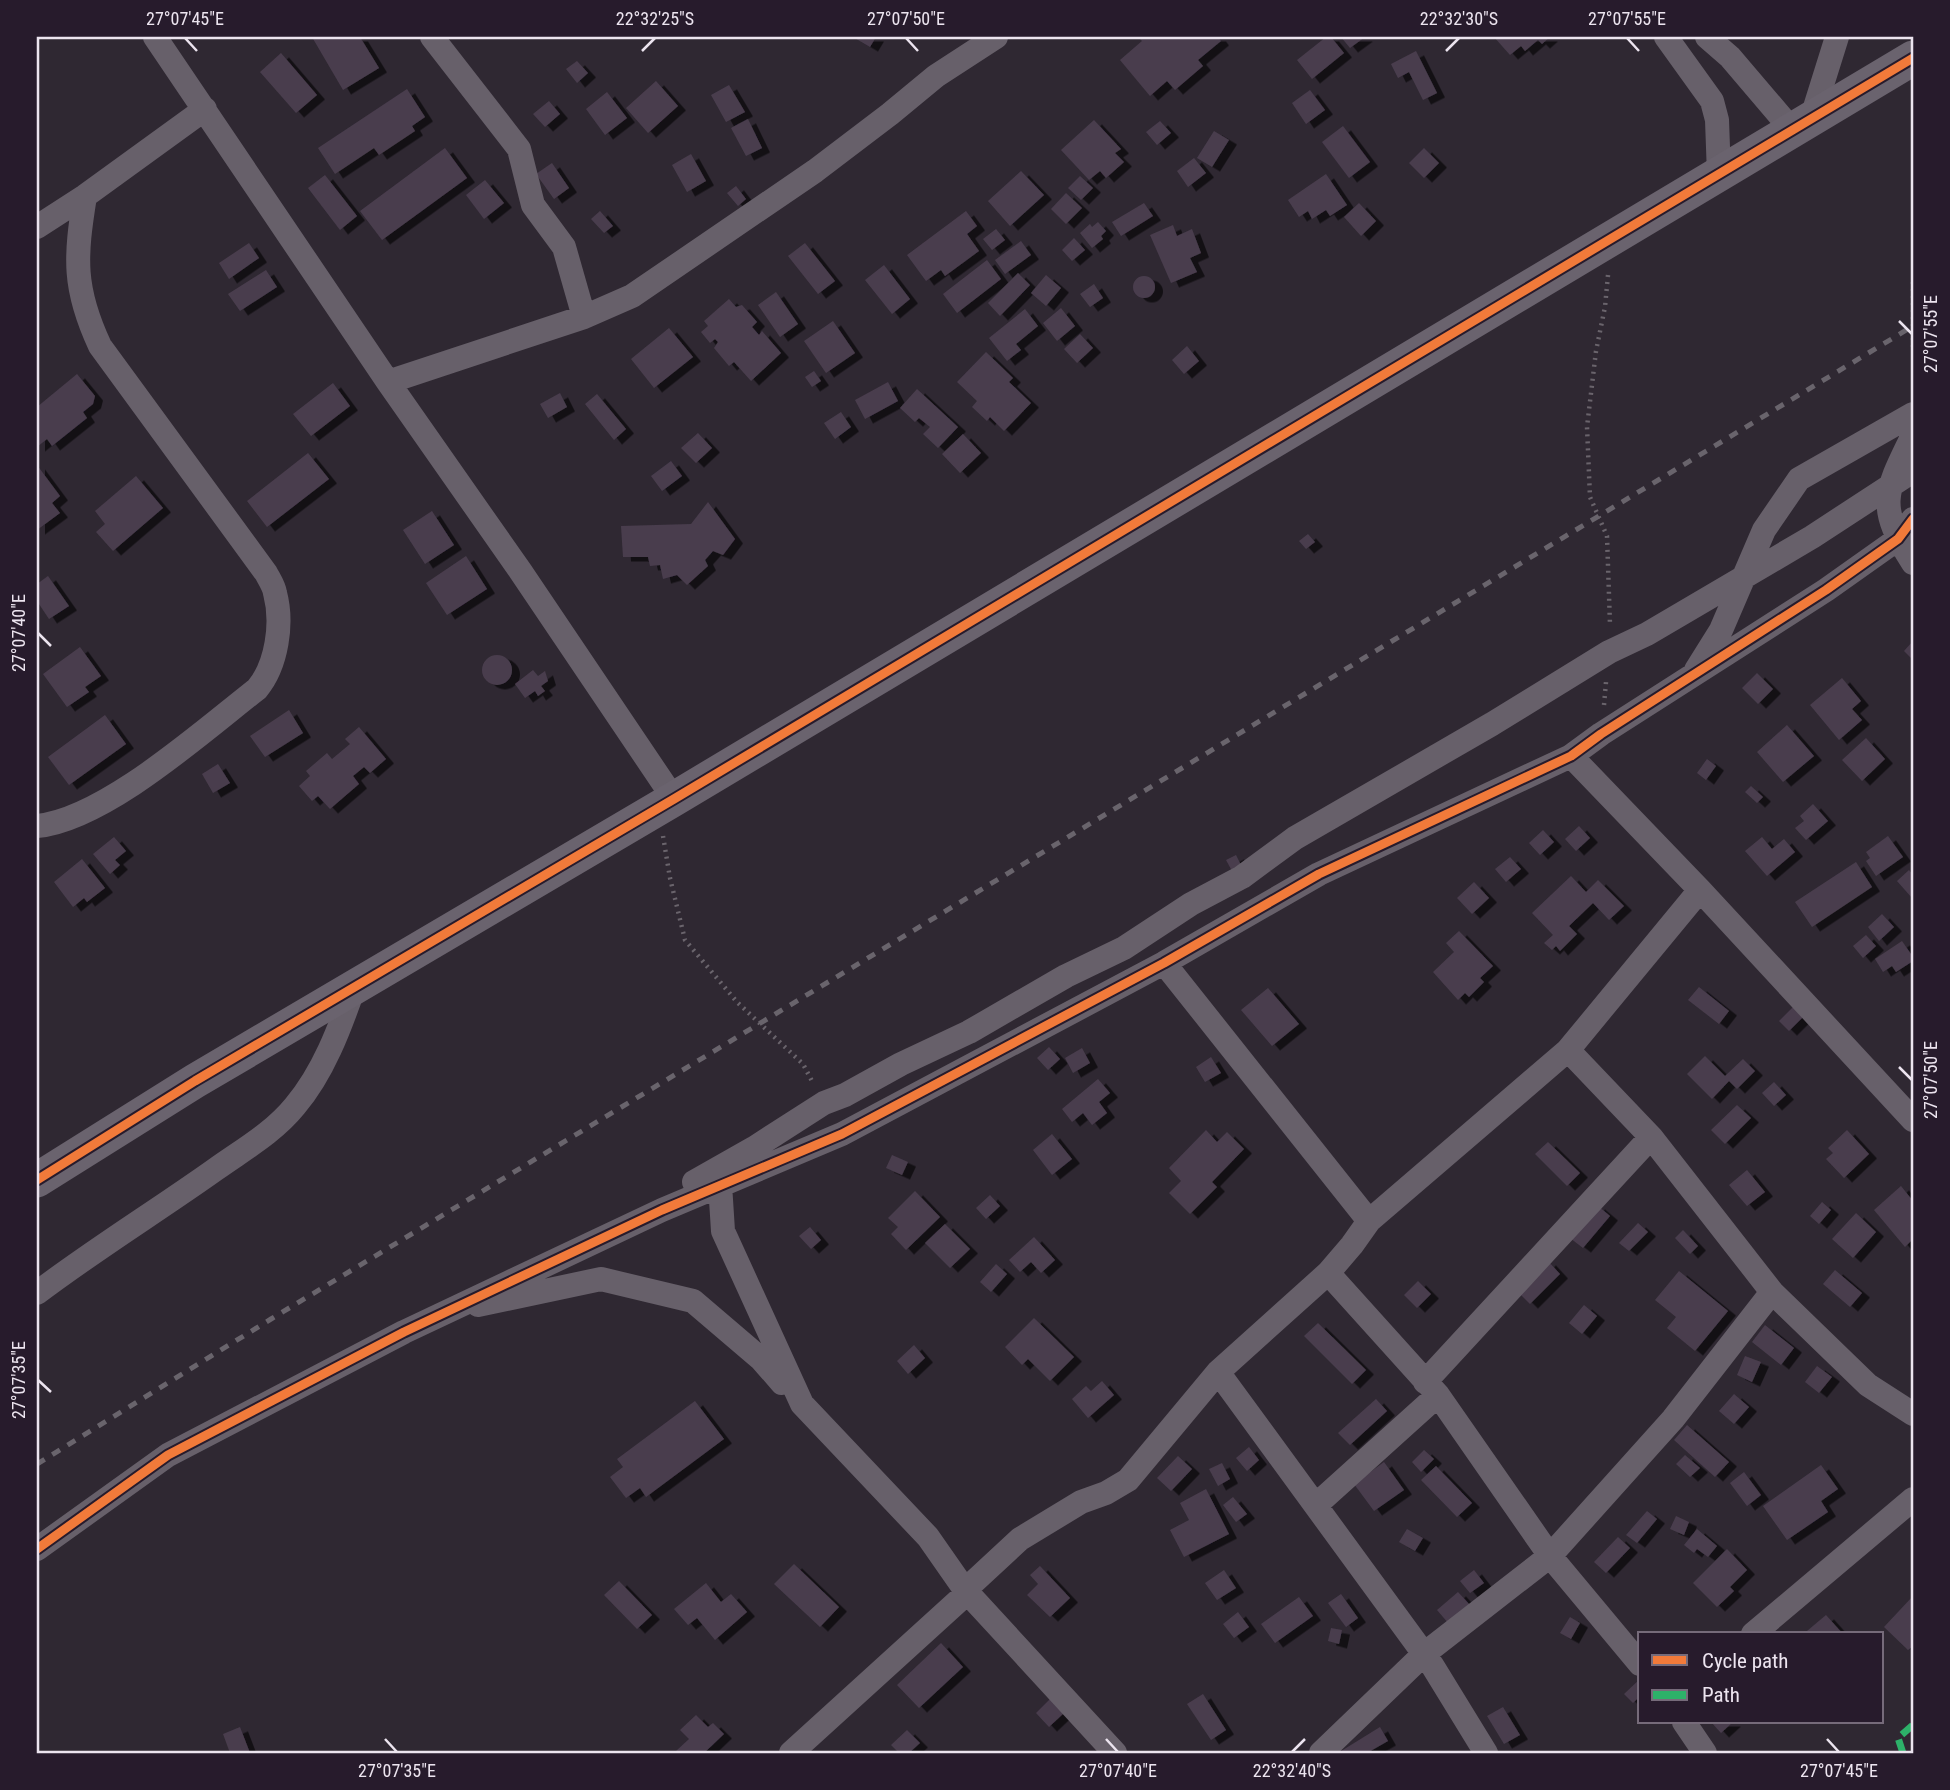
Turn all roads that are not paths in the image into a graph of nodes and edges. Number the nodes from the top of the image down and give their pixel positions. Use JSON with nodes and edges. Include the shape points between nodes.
{"nodes":[{"id":1,"x":155,"y":37,"type":"edge"},
{"id":2,"x":432,"y":37,"type":"edge"},
{"id":3,"x":996,"y":37,"type":"edge"},
{"id":4,"x":1667,"y":37,"type":"edge"},
{"id":5,"x":1707,"y":37,"type":"edge"},
{"id":6,"x":1837,"y":37,"type":"edge"},
{"id":7,"x":1913,"y":58,"type":"edge"},
{"id":8,"x":205,"y":109,"type":"junction"},
{"id":9,"x":1802,"y":126,"type":"junction"},
{"id":10,"x":1719,"y":175,"type":"junction"},
{"id":11,"x":85,"y":197,"type":"junction"},
{"id":12,"x":37,"y":227,"type":"edge"},
{"id":13,"x":583,"y":317,"type":"junction"},
{"id":14,"x":388,"y":382,"type":"junction"},
{"id":15,"x":1913,"y":414,"type":"edge"},
{"id":16,"x":1913,"y":435,"type":"edge"},
{"id":17,"x":1913,"y":471,"type":"edge"},
{"id":18,"x":1889,"y":487,"type":"junction"},
{"id":19,"x":1913,"y":519,"type":"edge"},
{"id":20,"x":1898,"y":539,"type":"junction"},
{"id":21,"x":1913,"y":563,"type":"edge"},
{"id":22,"x":1744,"y":577,"type":"junction"},
{"id":23,"x":1692,"y":675,"type":"junction"},
{"id":24,"x":1571,"y":756,"type":"junction"},
{"id":25,"x":666,"y":803,"type":"junction"},
{"id":26,"x":37,"y":826,"type":"edge"},
{"id":27,"x":1700,"y":890,"type":"junction"},
{"id":28,"x":1164,"y":963,"type":"junction"},
{"id":29,"x":354,"y":987,"type":"junction"},
{"id":30,"x":1568,"y":1050,"type":"junction"},
{"id":31,"x":1913,"y":1120,"type":"edge"},
{"id":32,"x":1651,"y":1137,"type":"junction"},
{"id":33,"x":37,"y":1180,"type":"edge"},
{"id":34,"x":720,"y":1184,"type":"junction"},
{"id":35,"x":662,"y":1210,"type":"junction"},
{"id":36,"x":1369,"y":1221,"type":"junction"},
{"id":37,"x":1328,"y":1273,"type":"junction"},
{"id":38,"x":1772,"y":1292,"type":"junction"},
{"id":39,"x":37,"y":1293,"type":"edge"},
{"id":40,"x":450,"y":1310,"type":"junction"},
{"id":41,"x":1218,"y":1372,"type":"junction"},
{"id":42,"x":1432,"y":1388,"type":"junction"},
{"id":43,"x":802,"y":1404,"type":"junction"},
{"id":44,"x":1909,"y":1407,"type":"edge"},
{"id":45,"x":1913,"y":1499,"type":"edge"},
{"id":46,"x":1316,"y":1505,"type":"junction"},
{"id":47,"x":37,"y":1549,"type":"edge"},
{"id":48,"x":1550,"y":1556,"type":"junction"},
{"id":49,"x":965,"y":1590,"type":"junction"},
{"id":50,"x":1754,"y":1632,"type":"edge"},
{"id":51,"x":1424,"y":1654,"type":"junction"},
{"id":52,"x":1638,"y":1662,"type":"edge"},
{"id":53,"x":1686,"y":1724,"type":"edge"},
{"id":54,"x":791,"y":1753,"type":"edge"},
{"id":55,"x":1115,"y":1753,"type":"edge"},
{"id":56,"x":1321,"y":1753,"type":"edge"},
{"id":57,"x":1486,"y":1753,"type":"edge"},
{"id":58,"x":1705,"y":1753,"type":"edge"}],
"edges":[{"from":1,"to":8,"type":"street"},
{"from":2,"to":13,"type":"street","via":[[519,149],[533,205],[564,247]]},
{"from":3,"to":13,"type":"street","via":[[936,76],[816,171],[655,281]]},
{"from":4,"to":10,"type":"street","via":[[1712,101]]},
{"from":5,"to":9,"type":"street"},
{"from":6,"to":9,"type":"street"},
{"from":7,"to":9,"type":"street"},
{"from":8,"to":11,"type":"street"},
{"from":8,"to":14,"type":"street"},
{"from":9,"to":10,"type":"street"},
{"from":10,"to":25,"type":"street"},
{"from":11,"to":12,"type":"street"},
{"from":11,"to":26,"type":"street","via":[[78,279],[85,313],[100,346],[266,573],[275,593],[277,639],[266,677],[257,689],[156,768],[87,810]]},
{"from":13,"to":14,"type":"street"},
{"from":14,"to":25,"type":"street","via":[[521,572]]},
{"from":15,"to":22,"type":"street","via":[[1799,480],[1764,530]]},
{"from":16,"to":18,"type":"street"},
{"from":17,"to":18,"type":"street"},
{"from":18,"to":20,"type":"street","via":[[1888,513]]},
{"from":18,"to":22,"type":"street"},
{"from":19,"to":20,"type":"street"},
{"from":20,"to":21,"type":"street"},
{"from":20,"to":23,"type":"street"},
{"from":22,"to":23,"type":"street","via":[[1721,630]]},
{"from":22,"to":35,"type":"street","via":[[1295,838],[1242,877],[1124,948],[824,1103],[695,1181]]},
{"from":23,"to":24,"type":"street"},
{"from":24,"to":27,"type":"street"},
{"from":24,"to":28,"type":"street","via":[[1319,874]]},
{"from":25,"to":29,"type":"street"},
{"from":27,"to":30,"type":"street"},
{"from":27,"to":31,"type":"street"},
{"from":28,"to":34,"type":"street","via":[[842,1135]]},
{"from":28,"to":36,"type":"street"},
{"from":29,"to":33,"type":"street"},
{"from":29,"to":39,"type":"street","via":[[317,1072],[296,1105],[268,1133]]},
{"from":30,"to":32,"type":"street"},
{"from":30,"to":36,"type":"street"},
{"from":32,"to":38,"type":"street"},
{"from":32,"to":42,"type":"street"},
{"from":34,"to":35,"type":"street"},
{"from":34,"to":43,"type":"street","via":[[723,1231]]},
{"from":35,"to":40,"type":"street"},
{"from":36,"to":37,"type":"street"},
{"from":37,"to":41,"type":"street"},
{"from":37,"to":42,"type":"street"},
{"from":38,"to":44,"type":"street","via":[[1868,1385]]},
{"from":38,"to":48,"type":"street","via":[[1673,1419]]},
{"from":40,"to":43,"type":"street","via":[[601,1279],[693,1301],[761,1359]]},
{"from":40,"to":47,"type":"street","via":[[168,1454]]},
{"from":41,"to":46,"type":"street"},
{"from":41,"to":49,"type":"street","via":[[1128,1480],[1020,1539]]},
{"from":42,"to":46,"type":"street"},
{"from":42,"to":48,"type":"street"},
{"from":43,"to":49,"type":"street","via":[[928,1537]]},
{"from":45,"to":50,"type":"street"},
{"from":46,"to":51,"type":"street"},
{"from":48,"to":51,"type":"street"},
{"from":48,"to":52,"type":"street"},
{"from":49,"to":54,"type":"street","via":[[967,1593]]},
{"from":49,"to":55,"type":"street"},
{"from":51,"to":56,"type":"street"},
{"from":51,"to":57,"type":"street"},
{"from":53,"to":58,"type":"street"}]}
